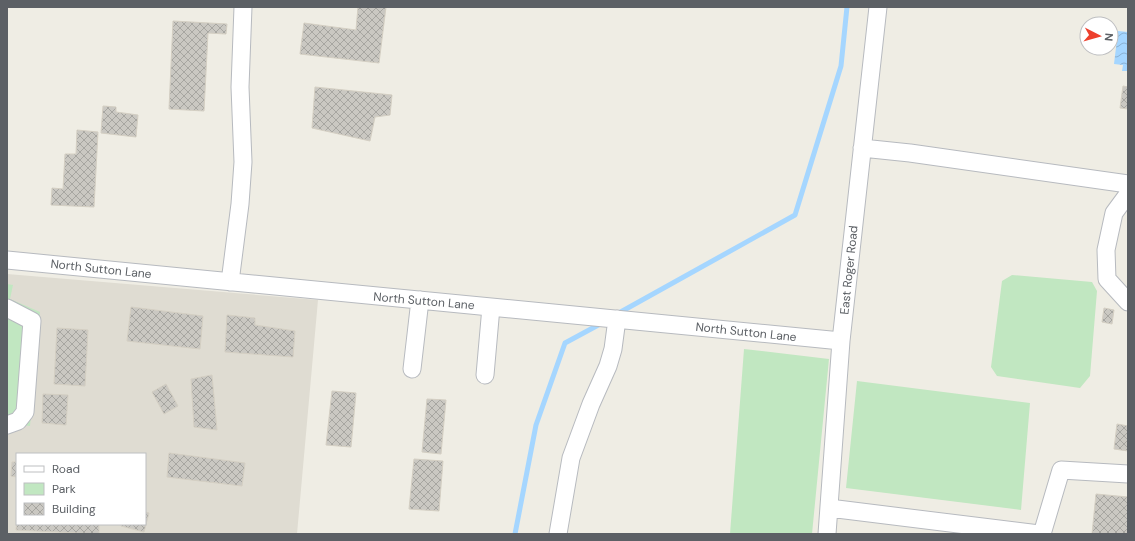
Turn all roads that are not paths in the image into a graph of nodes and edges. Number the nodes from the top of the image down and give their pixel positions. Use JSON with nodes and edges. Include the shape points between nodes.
{"nodes":[{"id":1,"x":243,"y":7,"type":"edge"},
{"id":2,"x":878,"y":7,"type":"edge"},
{"id":3,"x":862,"y":148,"type":"junction"},
{"id":4,"x":1128,"y":184,"type":"edge"},
{"id":5,"x":1128,"y":194,"type":"edge"},
{"id":6,"x":7,"y":260,"type":"edge"},
{"id":7,"x":230,"y":282,"type":"junction"},
{"id":8,"x":420,"y":300,"type":"junction"},
{"id":9,"x":1128,"y":302,"type":"edge"},
{"id":10,"x":491,"y":307,"type":"junction"},
{"id":11,"x":7,"y":308,"type":"edge"},
{"id":12,"x":617,"y":319,"type":"junction"},
{"id":13,"x":840,"y":341,"type":"junction"},
{"id":14,"x":412,"y":369,"type":"dead end"},
{"id":15,"x":485,"y":375,"type":"dead end"},
{"id":16,"x":7,"y":426,"type":"edge"},
{"id":17,"x":1128,"y":474,"type":"edge"},
{"id":18,"x":829,"y":508,"type":"junction"},
{"id":19,"x":558,"y":534,"type":"edge"},
{"id":20,"x":827,"y":534,"type":"edge"},
{"id":21,"x":1041,"y":534,"type":"edge"}],
"edges":[{"from":1,"to":7,"type":"street","via":[[240,87],[243,162]]},
{"from":2,"to":3,"type":"street","name":"East Roger Road"},
{"from":3,"to":4,"type":"street"},
{"from":3,"to":13,"type":"street","name":"East Roger Road"},
{"from":5,"to":9,"type":"street","via":[[1114,213],[1106,250],[1107,279]]},
{"from":6,"to":7,"type":"street","name":"North Sutton Lane"},
{"from":7,"to":8,"type":"street","name":"North Sutton Lane"},
{"from":8,"to":10,"type":"street","name":"North Sutton Lane"},
{"from":8,"to":14,"type":"street"},
{"from":10,"to":12,"type":"street","name":"North Sutton Lane"},
{"from":10,"to":15,"type":"street"},
{"from":11,"to":16,"type":"street","via":[[32,321],[25,412],[18,421]]},
{"from":12,"to":13,"type":"street","name":"North Sutton Lane"},
{"from":12,"to":19,"type":"street","via":[[608,366],[571,458]]},
{"from":13,"to":18,"type":"street","name":"East Roger Road"},
{"from":17,"to":21,"type":"street","via":[[1061,470]]},
{"from":18,"to":20,"type":"street","name":"East Roger Road"},
{"from":18,"to":21,"type":"street"}]}
